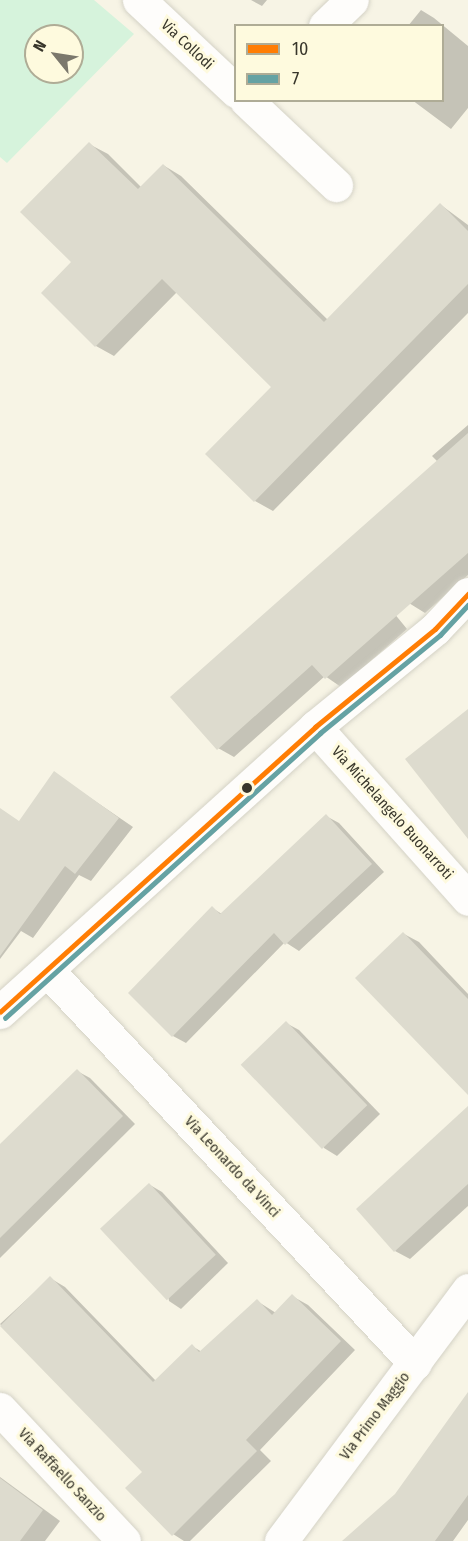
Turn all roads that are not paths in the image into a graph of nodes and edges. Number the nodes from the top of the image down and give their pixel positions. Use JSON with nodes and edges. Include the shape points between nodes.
{"nodes":[{"id":1,"x":139,"y":0,"type":"edge"},
{"id":2,"x":352,"y":0,"type":"edge"},
{"id":3,"x":328,"y":24,"type":"edge"},
{"id":4,"x":234,"y":89,"type":"edge"},
{"id":5,"x":247,"y":102,"type":"edge"},
{"id":6,"x":336,"y":184,"type":"dead end"},
{"id":7,"x":468,"y":594,"type":"edge"},
{"id":8,"x":315,"y":727,"type":"junction"},
{"id":9,"x":468,"y":899,"type":"edge"},
{"id":10,"x":48,"y":970,"type":"junction"},
{"id":11,"x":0,"y":1012,"type":"edge"},
{"id":12,"x":468,"y":1290,"type":"edge"},
{"id":13,"x":416,"y":1363,"type":"junction"},
{"id":14,"x":0,"y":1409,"type":"edge"},
{"id":15,"x":124,"y":1541,"type":"edge"},
{"id":16,"x":281,"y":1541,"type":"edge"}],
"edges":[{"from":1,"to":4,"type":"street","name":"Via Collodi"},
{"from":2,"to":3,"type":"street"},
{"from":5,"to":6,"type":"street"},
{"from":7,"to":8,"type":"street","via":[[435,628]]},
{"from":8,"to":9,"type":"street","name":"Via Michelangelo Buonarroti"},
{"from":8,"to":10,"type":"street"},
{"from":10,"to":11,"type":"street"},
{"from":10,"to":13,"type":"street","name":"Via Leonardo da Vinci"},
{"from":12,"to":13,"type":"street","name":"Via Primo Maggio"},
{"from":13,"to":16,"type":"street","name":"Via Primo Maggio"},
{"from":14,"to":15,"type":"street","name":"Via Raffaello Sanzio"}]}
